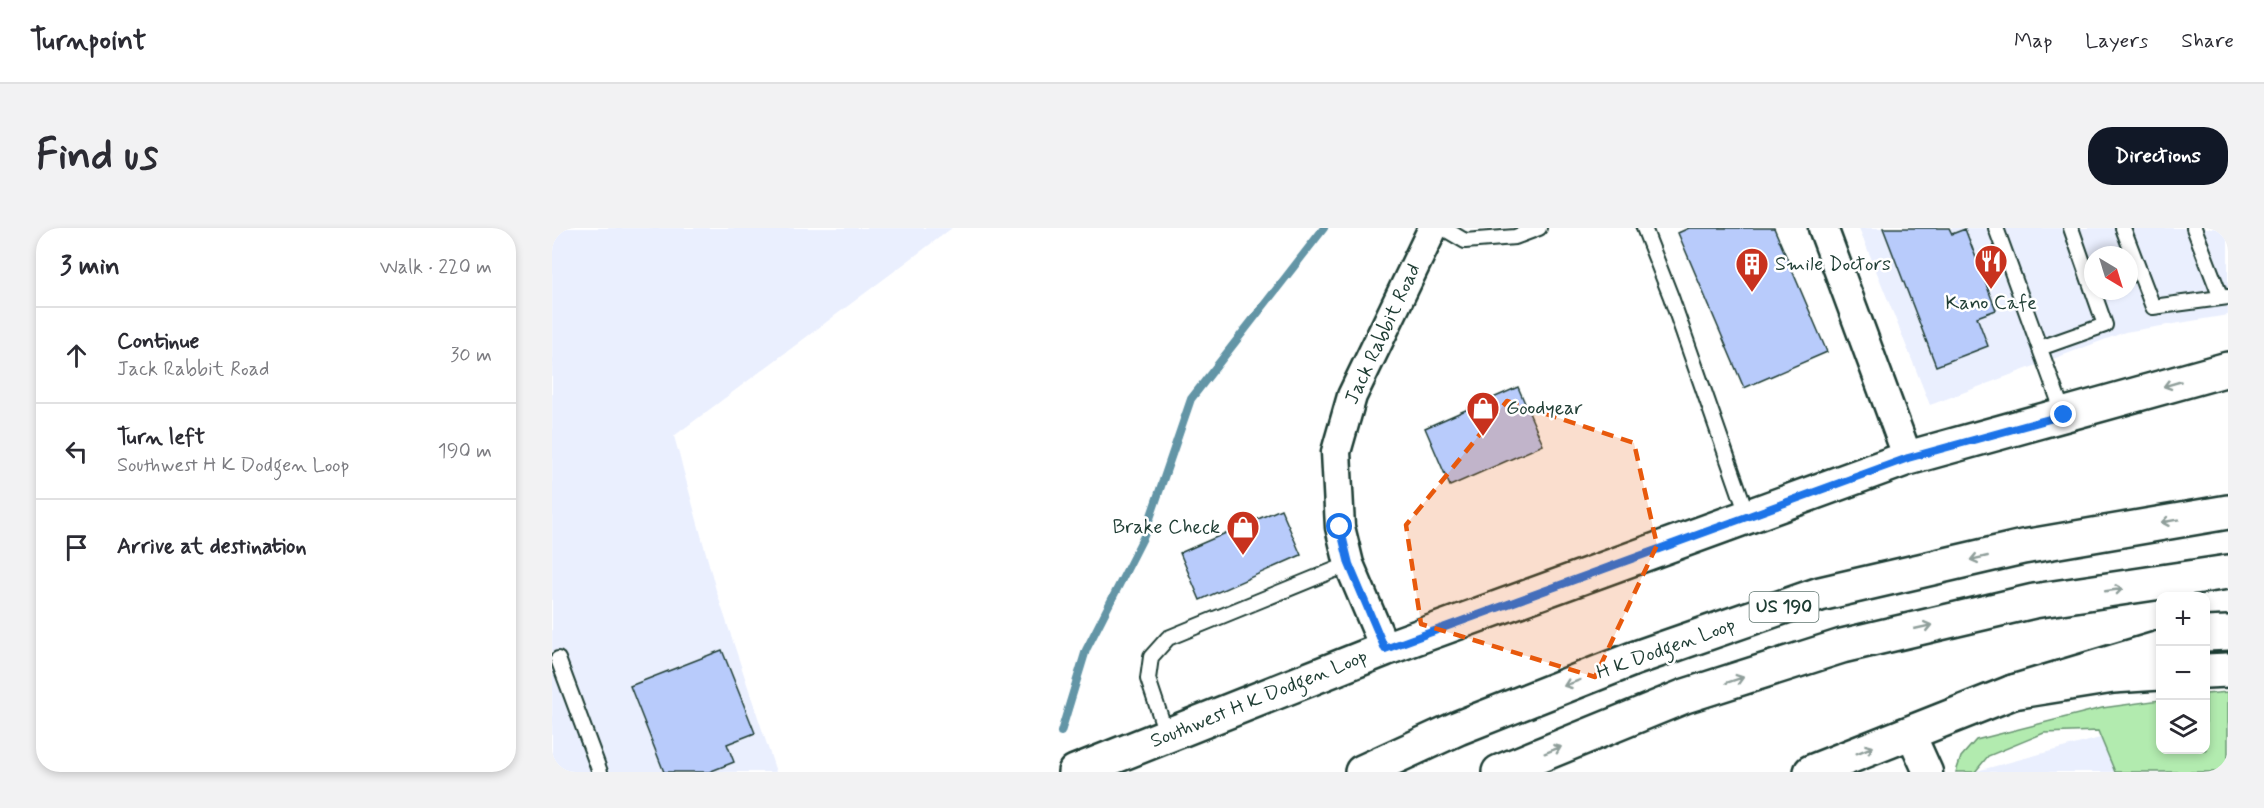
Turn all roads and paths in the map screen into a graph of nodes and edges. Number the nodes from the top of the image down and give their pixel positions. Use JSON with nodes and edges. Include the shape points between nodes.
{"nodes":[{"id":1,"x":1433,"y":228,"type":"edge"},
{"id":2,"x":1443,"y":228,"type":"edge"},
{"id":3,"x":1539,"y":228,"type":"edge"},
{"id":4,"x":1644,"y":228,"type":"edge"},
{"id":5,"x":1822,"y":228,"type":"edge"},
{"id":6,"x":1996,"y":228,"type":"edge"},
{"id":7,"x":2071,"y":228,"type":"edge"},
{"id":8,"x":2123,"y":228,"type":"edge"},
{"id":9,"x":2194,"y":228,"type":"edge"},
{"id":10,"x":2084,"y":265,"type":"edge"},
{"id":11,"x":2224,"y":298,"type":"edge"},
{"id":12,"x":2096,"y":300,"type":"edge"},
{"id":13,"x":2040,"y":348,"type":"junction"},
{"id":14,"x":2228,"y":369,"type":"edge"},
{"id":15,"x":2064,"y":415,"type":"junction"},
{"id":16,"x":1908,"y":458,"type":"junction"},
{"id":17,"x":2228,"y":512,"type":"edge"},
{"id":18,"x":1748,"y":517,"type":"junction"},
{"id":19,"x":1349,"y":564,"type":"junction"},
{"id":20,"x":2228,"y":572,"type":"edge"},
{"id":21,"x":2228,"y":633,"type":"edge"},
{"id":22,"x":2210,"y":634,"type":"edge"},
{"id":23,"x":1385,"y":649,"type":"junction"},
{"id":24,"x":2156,"y":649,"type":"edge"},
{"id":25,"x":558,"y":659,"type":"dead end"},
{"id":26,"x":2228,"y":670,"type":"edge"},
{"id":27,"x":2210,"y":671,"type":"edge"},
{"id":28,"x":2156,"y":673,"type":"edge"},
{"id":29,"x":2013,"y":692,"type":"junction"},
{"id":30,"x":1910,"y":732,"type":"junction"},
{"id":31,"x":1167,"y":736,"type":"junction"},
{"id":32,"x":600,"y":772,"type":"edge"},
{"id":33,"x":1075,"y":772,"type":"edge"},
{"id":34,"x":1362,"y":772,"type":"edge"},
{"id":35,"x":1499,"y":772,"type":"edge"},
{"id":36,"x":1811,"y":772,"type":"edge"},
{"id":37,"x":1928,"y":772,"type":"edge"}],
"edges":[{"from":1,"to":19,"type":"street","name":"Jack Rabbit Road","via":[[1352,396],[1336,452],[1340,527]]},
{"from":2,"to":3,"type":"lane","via":[[1465,240],[1515,237]]},
{"from":4,"to":18,"type":"lane"},
{"from":5,"to":16,"type":"street"},
{"from":6,"to":13,"type":"lane"},
{"from":7,"to":10,"type":"lane"},
{"from":8,"to":11,"type":"lane","via":[[2153,307]]},
{"from":9,"to":11,"type":"lane"},
{"from":12,"to":13,"type":"lane","via":[[2105,325]]},
{"from":13,"to":15,"type":"lane"},
{"from":14,"to":15,"type":"main road","name":"Southwest H K Dodgen Loop","one_way":true},
{"from":15,"to":16,"type":"main road","name":"Southwest H K Dodgen Loop"},
{"from":16,"to":18,"type":"main road","name":"Southwest H K Dodgen Loop"},
{"from":17,"to":34,"type":"main road","name":"H K Dodgen Loop","number":"US 190","one_way":true,"via":[[2023,547],[1820,594],[1633,659],[1458,728]]},
{"from":18,"to":23,"type":"main road","name":"Southwest H K Dodgen Loop"},
{"from":19,"to":23,"type":"street","name":"Jack Rabbit Road"},
{"from":19,"to":31,"type":"lane","via":[[1168,638],[1151,657],[1148,679]]},
{"from":35,"to":20,"type":"main road","one_way":true,"via":[[1685,696],[1842,646],[2034,601]]},
{"from":21,"to":22,"type":"main road"},
{"from":23,"to":31,"type":"main road","name":"Southwest H K Dodgen Loop"},
{"from":24,"to":29,"type":"main road"},
{"from":25,"to":32,"type":"lane"},
{"from":26,"to":27,"type":"main road"},
{"from":28,"to":29,"type":"main road"},
{"from":29,"to":30,"type":"main road"},
{"from":36,"to":30,"type":"main road","one_way":true},
{"from":30,"to":37,"type":"street"},
{"from":31,"to":33,"type":"main road","name":"Southwest H K Dodgen Loop"}]}
